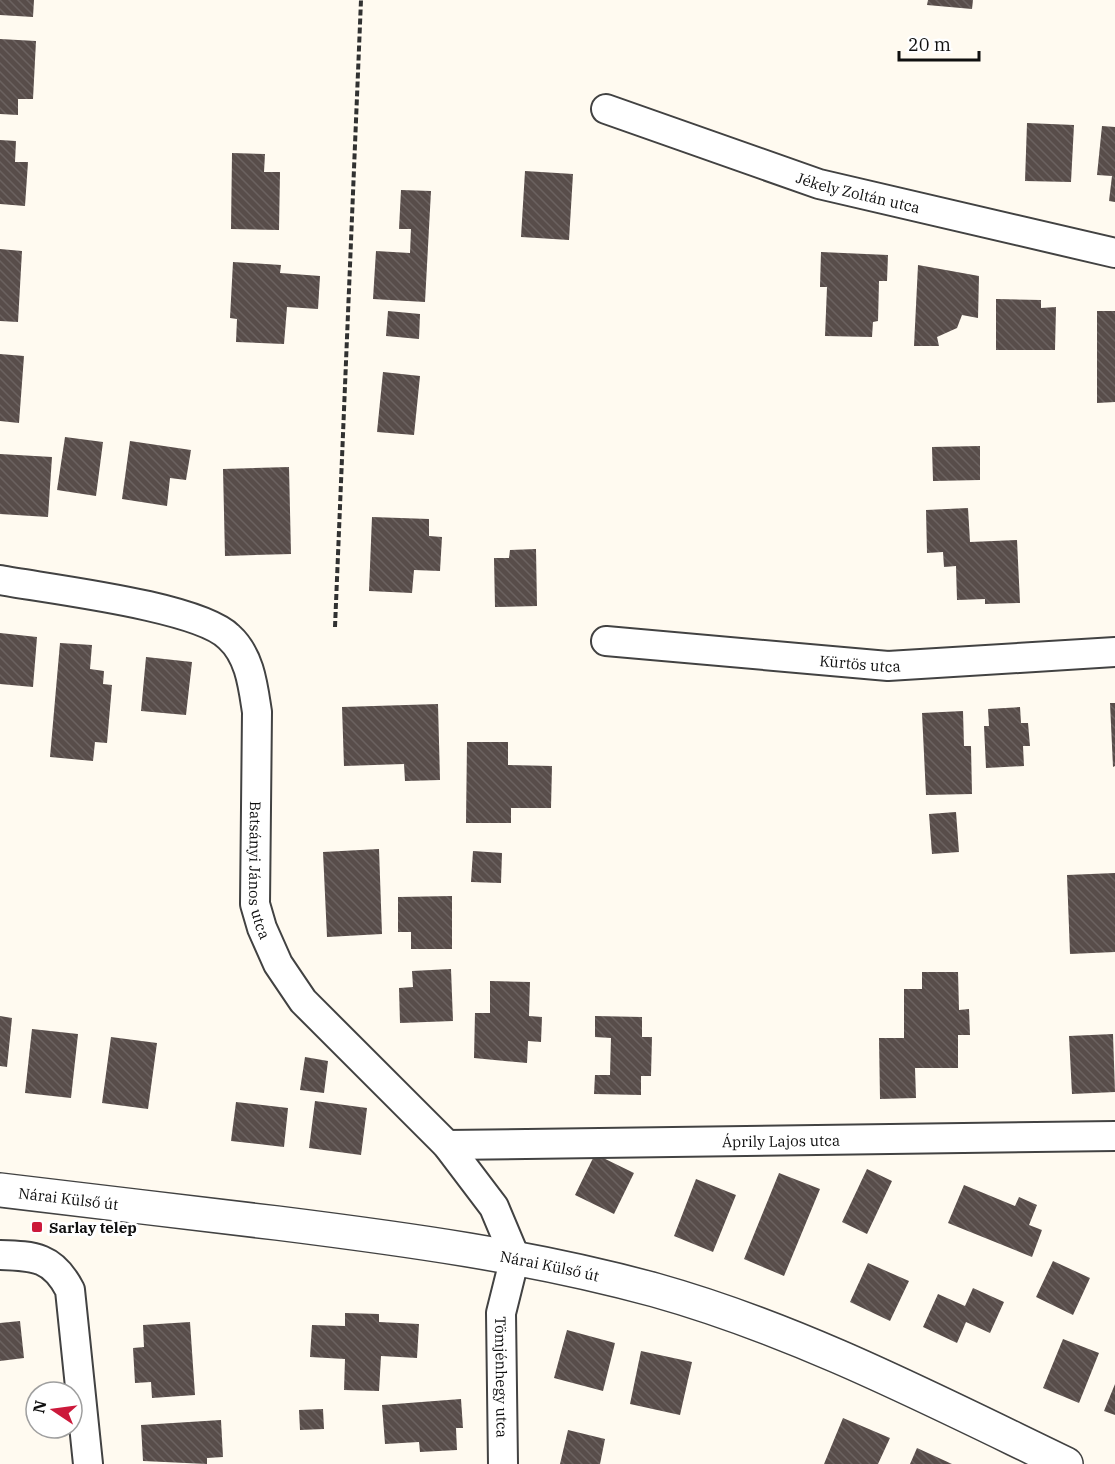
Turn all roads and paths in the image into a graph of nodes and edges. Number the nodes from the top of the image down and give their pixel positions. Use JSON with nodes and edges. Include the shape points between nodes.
{"nodes":[{"id":1,"x":361,"y":0,"type":"edge"},
{"id":2,"x":606,"y":109,"type":"dead end"},
{"id":3,"x":1115,"y":253,"type":"edge"},
{"id":4,"x":0,"y":580,"type":"edge"},
{"id":5,"x":335,"y":627,"type":"dead end"},
{"id":6,"x":606,"y":641,"type":"dead end"},
{"id":7,"x":1115,"y":652,"type":"edge"},
{"id":8,"x":1115,"y":1136,"type":"edge"},
{"id":9,"x":447,"y":1145,"type":"junction"},
{"id":10,"x":0,"y":1190,"type":"edge"},
{"id":11,"x":0,"y":1255,"type":"edge"},
{"id":12,"x":515,"y":1257,"type":"junction"},
{"id":13,"x":88,"y":1464,"type":"edge"},
{"id":14,"x":503,"y":1464,"type":"edge"},
{"id":15,"x":1066,"y":1464,"type":"edge"}],
"edges":[{"from":1,"to":5,"type":"path"},
{"from":2,"to":3,"type":"street","name":"Jékely Zoltán utca","via":[[819,184]]},
{"from":4,"to":9,"type":"street","name":"Batsányi János utca","via":[[172,611],[229,636],[244,656],[257,712],[255,904],[266,937],[278,964],[303,1001]]},
{"from":6,"to":7,"type":"street","name":"Kürtös utca","via":[[888,666]]},
{"from":8,"to":9,"type":"street","name":"Áprily Lajos utca"},
{"from":9,"to":12,"type":"street","name":"Batsányi János utca","via":[[494,1207]]},
{"from":10,"to":12,"type":"street","name":"Nárai Külső út","via":[[381,1236]]},
{"from":11,"to":13,"type":"street","via":[[43,1261],[60,1271],[70,1290]]},
{"from":12,"to":14,"type":"street","name":"Tömjénhegy utca","via":[[501,1313]]},
{"from":12,"to":15,"type":"street","name":"Nárai Külső út","via":[[585,1271],[720,1311],[926,1396]]}]}
